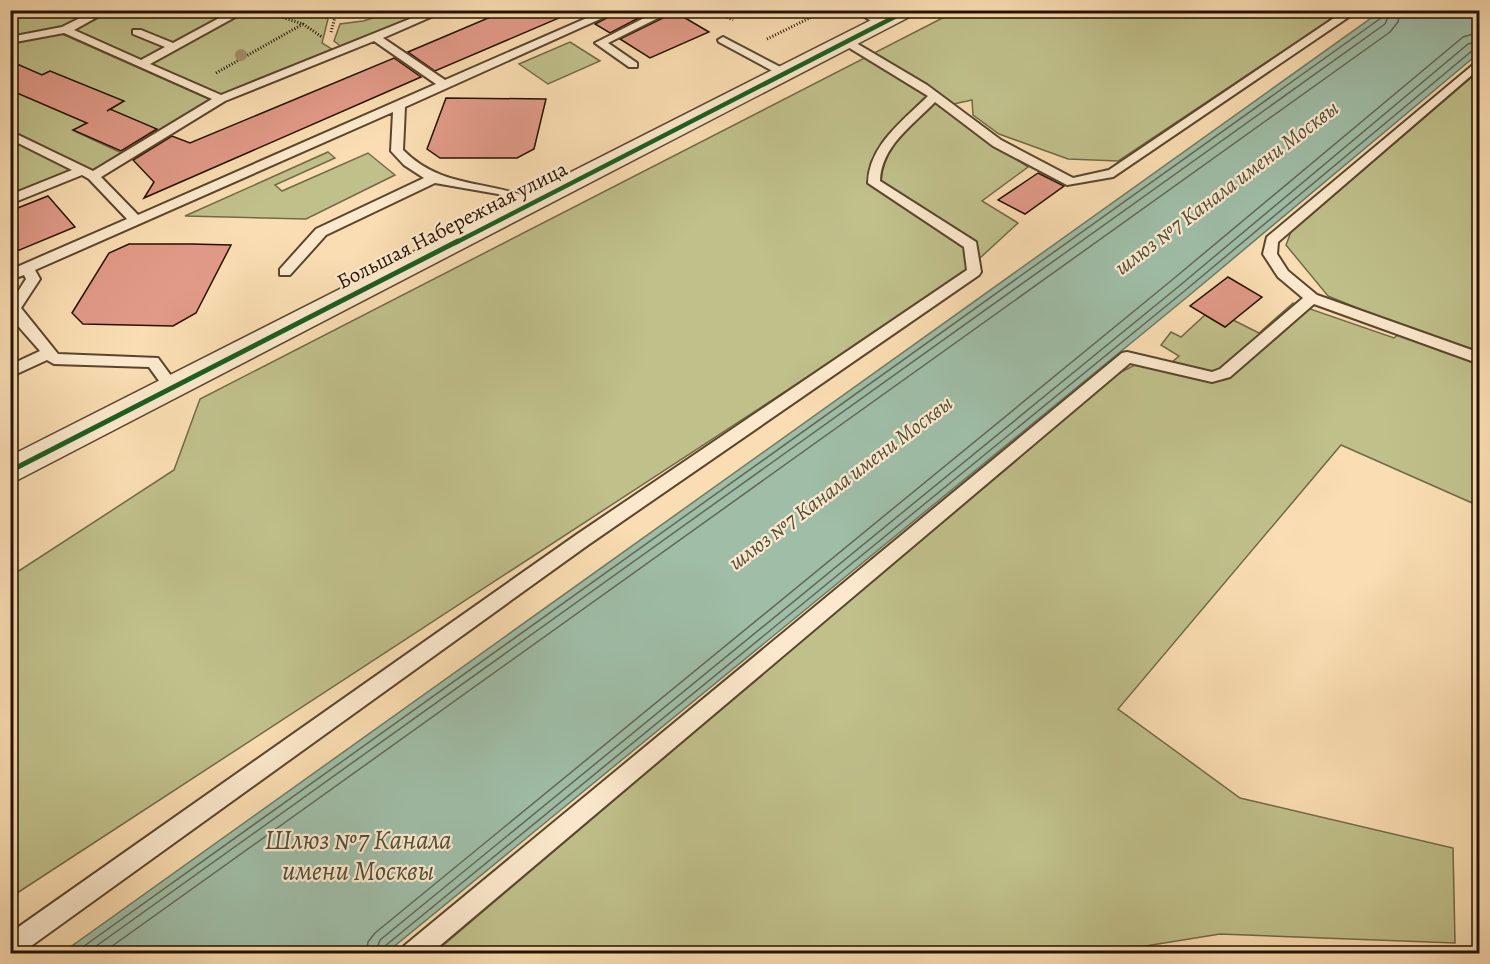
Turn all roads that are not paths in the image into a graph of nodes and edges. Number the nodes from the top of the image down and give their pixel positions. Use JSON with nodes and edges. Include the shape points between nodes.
{"nodes":[{"id":1,"x":105,"y":10,"type":"edge"},
{"id":2,"x":243,"y":10,"type":"edge"},
{"id":3,"x":442,"y":10,"type":"edge"},
{"id":4,"x":615,"y":10,"type":"edge"},
{"id":5,"x":669,"y":10,"type":"edge"},
{"id":6,"x":859,"y":10,"type":"edge"},
{"id":7,"x":909,"y":10,"type":"edge"},
{"id":8,"x":1354,"y":10,"type":"edge"},
{"id":9,"x":883,"y":24,"type":"junction"},
{"id":10,"x":65,"y":30,"type":"junction"},
{"id":11,"x":137,"y":32,"type":"dead end"},
{"id":12,"x":375,"y":37,"type":"junction"},
{"id":13,"x":10,"y":40,"type":"edge"},
{"id":14,"x":723,"y":40,"type":"dead end"},
{"id":15,"x":847,"y":42,"type":"junction"},
{"id":16,"x":174,"y":47,"type":"junction"},
{"id":17,"x":1479,"y":62,"type":"edge"},
{"id":18,"x":141,"y":64,"type":"junction"},
{"id":19,"x":633,"y":65,"type":"dead end"},
{"id":20,"x":784,"y":74,"type":"junction"},
{"id":21,"x":446,"y":86,"type":"junction"},
{"id":22,"x":935,"y":96,"type":"junction"},
{"id":23,"x":220,"y":99,"type":"junction"},
{"id":24,"x":399,"y":107,"type":"junction"},
{"id":25,"x":10,"y":134,"type":"edge"},
{"id":26,"x":88,"y":173,"type":"junction"},
{"id":27,"x":432,"y":179,"type":"junction"},
{"id":28,"x":10,"y":200,"type":"edge"},
{"id":29,"x":531,"y":203,"type":"junction"},
{"id":30,"x":136,"y":221,"type":"junction"},
{"id":31,"x":27,"y":269,"type":"junction"},
{"id":32,"x":285,"y":272,"type":"dead end"},
{"id":33,"x":10,"y":276,"type":"edge"},
{"id":34,"x":1312,"y":298,"type":"junction"},
{"id":35,"x":49,"y":353,"type":"junction"},
{"id":36,"x":1479,"y":359,"type":"edge"},
{"id":37,"x":10,"y":372,"type":"edge"},
{"id":38,"x":172,"y":388,"type":"junction"},
{"id":39,"x":10,"y":471,"type":"edge"},
{"id":40,"x":10,"y":947,"type":"edge"},
{"id":41,"x":412,"y":954,"type":"edge"}],
"edges":[{"from":1,"to":10,"type":"lane"},
{"from":2,"to":16,"type":"lane"},
{"from":3,"to":12,"type":"lane"},
{"from":4,"to":21,"type":"lane"},
{"from":5,"to":19,"type":"lane","via":[[600,43]]},
{"from":6,"to":9,"type":"lane"},
{"from":7,"to":9,"type":"street","name":"Большая Набережная улица"},
{"from":8,"to":22,"type":"lane","via":[[1113,172],[1071,182],[997,143]]},
{"from":9,"to":15,"type":"street","name":"Большая Набережная улица"},
{"from":10,"to":13,"type":"lane"},
{"from":10,"to":18,"type":"lane"},
{"from":11,"to":16,"type":"lane"},
{"from":12,"to":21,"type":"lane"},
{"from":12,"to":23,"type":"lane"},
{"from":14,"to":20,"type":"lane"},
{"from":15,"to":20,"type":"street","name":"Большая Набережная улица"},
{"from":15,"to":22,"type":"lane"},
{"from":16,"to":18,"type":"lane"},
{"from":17,"to":34,"type":"lane","via":[[1272,240],[1270,254],[1283,274]]},
{"from":18,"to":23,"type":"lane"},
{"from":20,"to":29,"type":"street","name":"Большая Набережная улица"},
{"from":21,"to":24,"type":"lane"},
{"from":22,"to":40,"type":"lane","via":[[885,148],[872,171],[873,183],[971,245],[974,272],[582,540]]},
{"from":23,"to":26,"type":"lane"},
{"from":24,"to":27,"type":"lane","via":[[397,152],[411,168]]},
{"from":24,"to":30,"type":"lane"},
{"from":25,"to":26,"type":"lane"},
{"from":26,"to":28,"type":"lane"},
{"from":26,"to":30,"type":"lane"},
{"from":27,"to":29,"type":"lane","via":[[498,190]]},
{"from":27,"to":32,"type":"lane","via":[[321,232]]},
{"from":29,"to":38,"type":"street","name":"Большая Набережная улица"},
{"from":30,"to":31,"type":"lane"},
{"from":31,"to":33,"type":"lane"},
{"from":31,"to":35,"type":"lane","via":[[33,279],[13,308]]},
{"from":34,"to":36,"type":"lane"},
{"from":34,"to":41,"type":"lane","via":[[1225,373],[1212,377],[1127,357]]},
{"from":35,"to":37,"type":"lane"},
{"from":35,"to":38,"type":"lane","via":[[54,359],[153,362]]},
{"from":38,"to":39,"type":"street","name":"Большая Набережная улица"}]}
